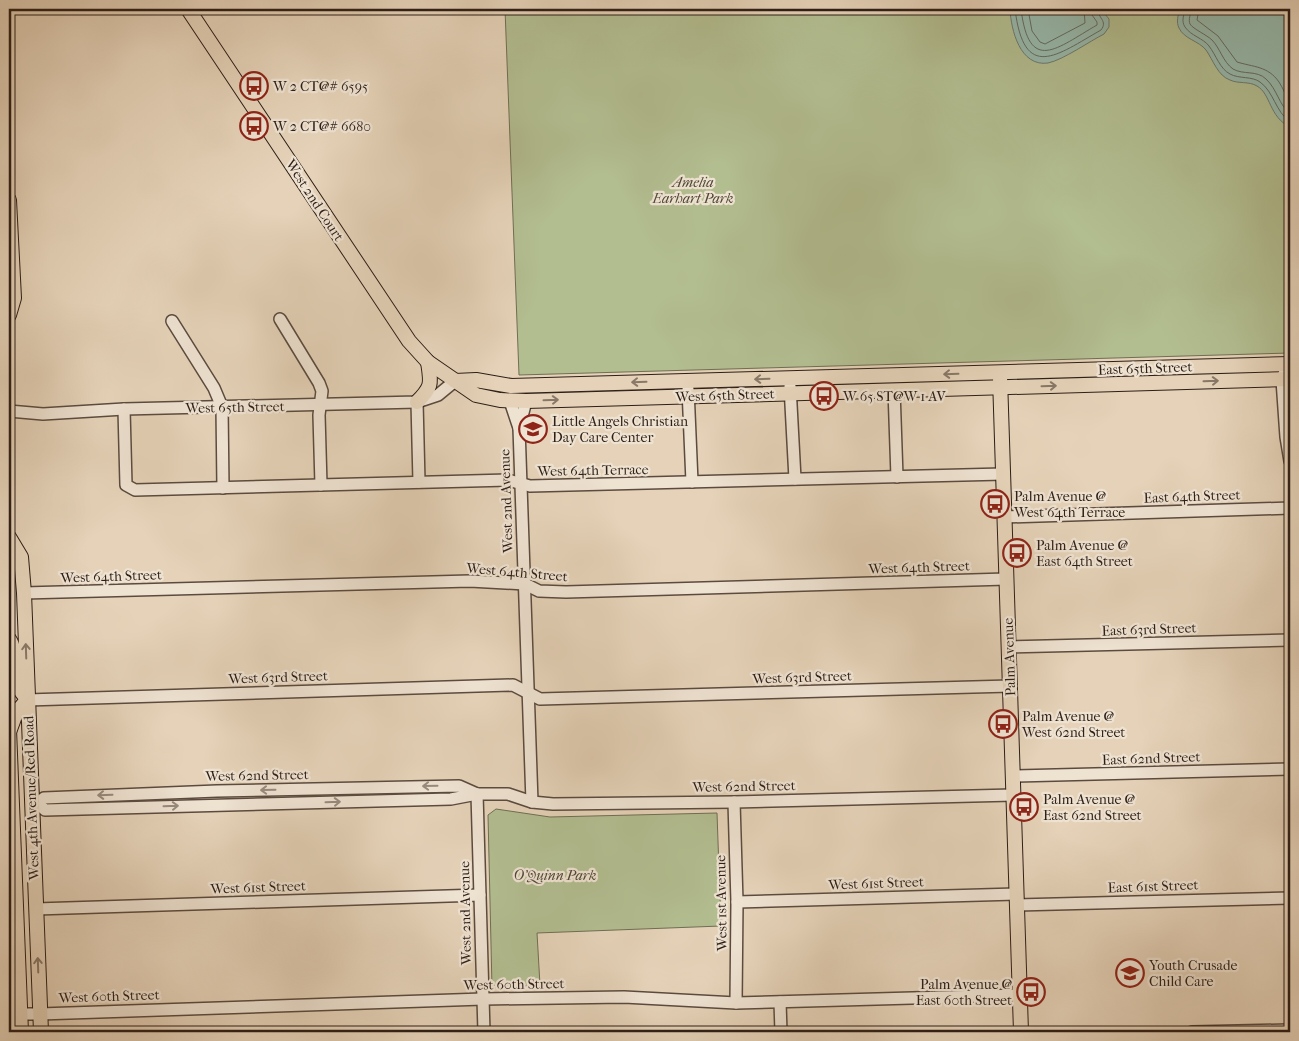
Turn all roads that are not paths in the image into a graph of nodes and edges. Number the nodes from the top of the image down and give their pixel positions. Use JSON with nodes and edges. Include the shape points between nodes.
{"nodes":[{"id":1,"x":188,"y":9,"type":"edge"},
{"id":2,"x":9,"y":200,"type":"edge"},
{"id":3,"x":9,"y":315,"type":"edge"},
{"id":4,"x":280,"y":319,"type":"dead end"},
{"id":5,"x":172,"y":321,"type":"dead end"},
{"id":6,"x":428,"y":362,"type":"junction"},
{"id":7,"x":1000,"y":372,"type":"junction"},
{"id":8,"x":1288,"y":372,"type":"edge"},
{"id":9,"x":790,"y":378,"type":"junction"},
{"id":10,"x":455,"y":381,"type":"junction"},
{"id":11,"x":687,"y":381,"type":"junction"},
{"id":12,"x":1000,"y":387,"type":"junction"},
{"id":13,"x":894,"y":390,"type":"junction"},
{"id":14,"x":791,"y":393,"type":"junction"},
{"id":15,"x":688,"y":396,"type":"junction"},
{"id":16,"x":510,"y":401,"type":"junction"},
{"id":17,"x":526,"y":401,"type":"junction"},
{"id":18,"x":417,"y":402,"type":"junction"},
{"id":19,"x":321,"y":404,"type":"junction"},
{"id":20,"x":222,"y":407,"type":"junction"},
{"id":21,"x":124,"y":409,"type":"junction"},
{"id":22,"x":9,"y":411,"type":"edge"},
{"id":23,"x":518,"y":428,"type":"junction"},
{"id":24,"x":1290,"y":460,"type":"edge"},
{"id":25,"x":1290,"y":465,"type":"edge"},
{"id":26,"x":1003,"y":474,"type":"junction"},
{"id":27,"x":897,"y":477,"type":"junction"},
{"id":28,"x":795,"y":479,"type":"junction"},
{"id":29,"x":420,"y":482,"type":"junction"},
{"id":30,"x":520,"y":482,"type":"junction"},
{"id":31,"x":692,"y":482,"type":"junction"},
{"id":32,"x":320,"y":485,"type":"junction"},
{"id":33,"x":223,"y":488,"type":"junction"},
{"id":34,"x":1290,"y":508,"type":"edge"},
{"id":35,"x":1004,"y":518,"type":"junction"},
{"id":36,"x":9,"y":537,"type":"edge"},
{"id":37,"x":1006,"y":580,"type":"junction"},
{"id":38,"x":525,"y":584,"type":"junction"},
{"id":39,"x":24,"y":593,"type":"junction"},
{"id":40,"x":9,"y":639,"type":"edge"},
{"id":41,"x":1290,"y":640,"type":"edge"},
{"id":42,"x":1009,"y":647,"type":"junction"},
{"id":43,"x":1010,"y":686,"type":"junction"},
{"id":44,"x":528,"y":693,"type":"junction"},
{"id":45,"x":27,"y":700,"type":"junction"},
{"id":46,"x":9,"y":730,"type":"edge"},
{"id":47,"x":1290,"y":769,"type":"edge"},
{"id":48,"x":1013,"y":776,"type":"junction"},
{"id":49,"x":477,"y":794,"type":"junction"},
{"id":50,"x":1013,"y":795,"type":"junction"},
{"id":51,"x":532,"y":802,"type":"junction"},
{"id":52,"x":734,"y":802,"type":"junction"},
{"id":53,"x":35,"y":803,"type":"junction"},
{"id":54,"x":480,"y":895,"type":"junction"},
{"id":55,"x":1290,"y":898,"type":"edge"},
{"id":56,"x":1017,"y":900,"type":"junction"},
{"id":57,"x":737,"y":902,"type":"junction"},
{"id":58,"x":36,"y":909,"type":"junction"},
{"id":59,"x":1020,"y":995,"type":"junction"},
{"id":60,"x":483,"y":1000,"type":"junction"},
{"id":61,"x":780,"y":1002,"type":"junction"},
{"id":62,"x":736,"y":1003,"type":"junction"},
{"id":63,"x":14,"y":1012,"type":"edge"},
{"id":64,"x":40,"y":1014,"type":"junction"},
{"id":65,"x":1290,"y":1030,"type":"edge"},
{"id":66,"x":21,"y":1032,"type":"edge"},
{"id":67,"x":41,"y":1032,"type":"edge"},
{"id":68,"x":484,"y":1032,"type":"edge"},
{"id":69,"x":781,"y":1032,"type":"edge"},
{"id":70,"x":1021,"y":1032,"type":"edge"},
{"id":71,"x":1192,"y":1032,"type":"edge"}],
"edges":[{"from":1,"to":6,"type":"main road","name":"West 2nd Court","via":[[409,341]]},
{"from":2,"to":3,"type":"main road","via":[[14,298]]},
{"from":4,"to":19,"type":"street","via":[[319,383]]},
{"from":5,"to":20,"type":"street","via":[[214,388]]},
{"from":6,"to":10,"type":"main road","name":"West 2nd Court"},
{"from":6,"to":18,"type":"main road","via":[[429,389]]},
{"from":7,"to":8,"type":"main road","name":"East 65th Street"},
{"from":7,"to":9,"type":"main road","name":"West 65th Street","one_way":true},
{"from":7,"to":12,"type":"main road","name":"Palm Avenue"},
{"from":12,"to":8,"type":"main road","name":"East 65th Street","one_way":true},
{"from":8,"to":24,"type":"street","via":[[1286,436]]},
{"from":9,"to":11,"type":"main road","name":"West 65th Street","one_way":true},
{"from":9,"to":14,"type":"street"},
{"from":11,"to":10,"type":"main road","name":"West 65th Street","one_way":true,"via":[[511,386],[476,380]]},
{"from":10,"to":16,"type":"main road","name":"West 65th Street","via":[[476,395]]},
{"from":10,"to":18,"type":"street","name":"West 65th Street","via":[[438,395]]},
{"from":11,"to":15,"type":"street"},
{"from":12,"to":13,"type":"main road","name":"West 65th Street"},
{"from":12,"to":26,"type":"main road","name":"Palm Avenue"},
{"from":13,"to":14,"type":"main road","name":"West 65th Street"},
{"from":13,"to":27,"type":"street"},
{"from":14,"to":15,"type":"main road","name":"West 65th Street"},
{"from":14,"to":28,"type":"street"},
{"from":17,"to":15,"type":"main road","name":"West 65th Street","one_way":true},
{"from":15,"to":31,"type":"street"},
{"from":16,"to":17,"type":"main road","name":"West 65th Street"},
{"from":16,"to":23,"type":"street","name":"West 2nd Avenue"},
{"from":17,"to":23,"type":"street","name":"West 2nd Avenue"},
{"from":18,"to":19,"type":"street","name":"West 65th Street"},
{"from":18,"to":29,"type":"street"},
{"from":19,"to":20,"type":"street","name":"West 65th Street"},
{"from":19,"to":32,"type":"street"},
{"from":20,"to":21,"type":"street","name":"West 65th Street"},
{"from":20,"to":33,"type":"street"},
{"from":21,"to":22,"type":"street","name":"West 65th Street","via":[[42,414]]},
{"from":21,"to":33,"type":"street","name":"West 64th Terrace","via":[[126,485],[135,490]]},
{"from":23,"to":30,"type":"street","name":"West 2nd Avenue"},
{"from":24,"to":25,"type":"street"},
{"from":26,"to":27,"type":"street","name":"West 64th Terrace"},
{"from":26,"to":35,"type":"main road","name":"Palm Avenue"},
{"from":27,"to":28,"type":"street","name":"West 64th Terrace"},
{"from":28,"to":31,"type":"street","name":"West 64th Terrace"},
{"from":29,"to":30,"type":"street","name":"West 64th Terrace"},
{"from":29,"to":32,"type":"street","name":"West 64th Terrace"},
{"from":30,"to":31,"type":"street","name":"West 64th Terrace","via":[[530,486]]},
{"from":30,"to":38,"type":"street","name":"West 2nd Avenue"},
{"from":32,"to":33,"type":"street","name":"West 64th Terrace"},
{"from":34,"to":35,"type":"street","name":"East 64th Street"},
{"from":35,"to":37,"type":"main road","name":"Palm Avenue"},
{"from":36,"to":39,"type":"main road","name":"West 4th Avenue/Red Road","via":[[21,557]]},
{"from":37,"to":38,"type":"street","name":"West 64th Street","via":[[566,592],[539,591]]},
{"from":37,"to":42,"type":"main road","name":"Palm Avenue"},
{"from":38,"to":39,"type":"street","name":"West 64th Street","via":[[470,581]]},
{"from":38,"to":44,"type":"street","name":"West 2nd Avenue"},
{"from":45,"to":39,"type":"main road","name":"West 4th Avenue/Red Road","one_way":true},
{"from":40,"to":45,"type":"main road","via":[[13,645],[14,676]]},
{"from":41,"to":42,"type":"street","name":"East 63rd Street"},
{"from":42,"to":43,"type":"main road","name":"Palm Avenue"},
{"from":43,"to":44,"type":"street","name":"West 63rd Street","via":[[540,699]]},
{"from":43,"to":48,"type":"main road","name":"Palm Avenue"},
{"from":44,"to":45,"type":"street","name":"West 63rd Street","via":[[513,685]]},
{"from":44,"to":51,"type":"street","name":"West 2nd Avenue"},
{"from":45,"to":46,"type":"main road","via":[[16,713]]},
{"from":45,"to":53,"type":"main road","name":"West 4th Avenue/Red Road"},
{"from":46,"to":63,"type":"main road","name":"West 4th Avenue/Red Road"},
{"from":47,"to":48,"type":"street","name":"East 62nd Street"},
{"from":48,"to":50,"type":"main road","name":"Palm Avenue"},
{"from":49,"to":51,"type":"street","name":"West 62nd Street","via":[[508,794]]},
{"from":49,"to":53,"type":"street","name":"West 62nd Street","via":[[451,799],[45,810]]},
{"from":49,"to":54,"type":"street","name":"West 2nd Avenue"},
{"from":50,"to":52,"type":"street","name":"West 62nd Street"},
{"from":50,"to":56,"type":"main road","name":"Palm Avenue"},
{"from":51,"to":52,"type":"street","name":"West 62nd Street"},
{"from":52,"to":57,"type":"street","name":"West 1st Avenue"},
{"from":53,"to":58,"type":"main road","name":"West 4th Avenue/Red Road"},
{"from":54,"to":58,"type":"street","name":"West 61st Street"},
{"from":54,"to":60,"type":"street","name":"West 2nd Avenue"},
{"from":55,"to":56,"type":"street","name":"East 61st Street"},
{"from":56,"to":57,"type":"street","name":"West 61st Street"},
{"from":56,"to":59,"type":"main road","name":"Palm Avenue"},
{"from":57,"to":62,"type":"street","name":"West 1st Avenue"},
{"from":64,"to":58,"type":"main road","name":"West 4th Avenue/Red Road","one_way":true},
{"from":59,"to":61,"type":"street","name":"West 60th Street"},
{"from":59,"to":70,"type":"main road","name":"Palm Avenue"},
{"from":60,"to":62,"type":"street","name":"West 60th Street","via":[[624,997]]},
{"from":60,"to":64,"type":"street","name":"West 60th Street"},
{"from":60,"to":68,"type":"street","name":"West 2nd Avenue"},
{"from":61,"to":62,"type":"street","name":"West 60th Street"},
{"from":61,"to":69,"type":"street"},
{"from":63,"to":64,"type":"street","name":"West 60th Street"},
{"from":63,"to":66,"type":"main road","name":"West 4th Avenue/Red Road"},
{"from":64,"to":67,"type":"main road","name":"West 4th Avenue/Red Road"},
{"from":65,"to":71,"type":"street"}]}
